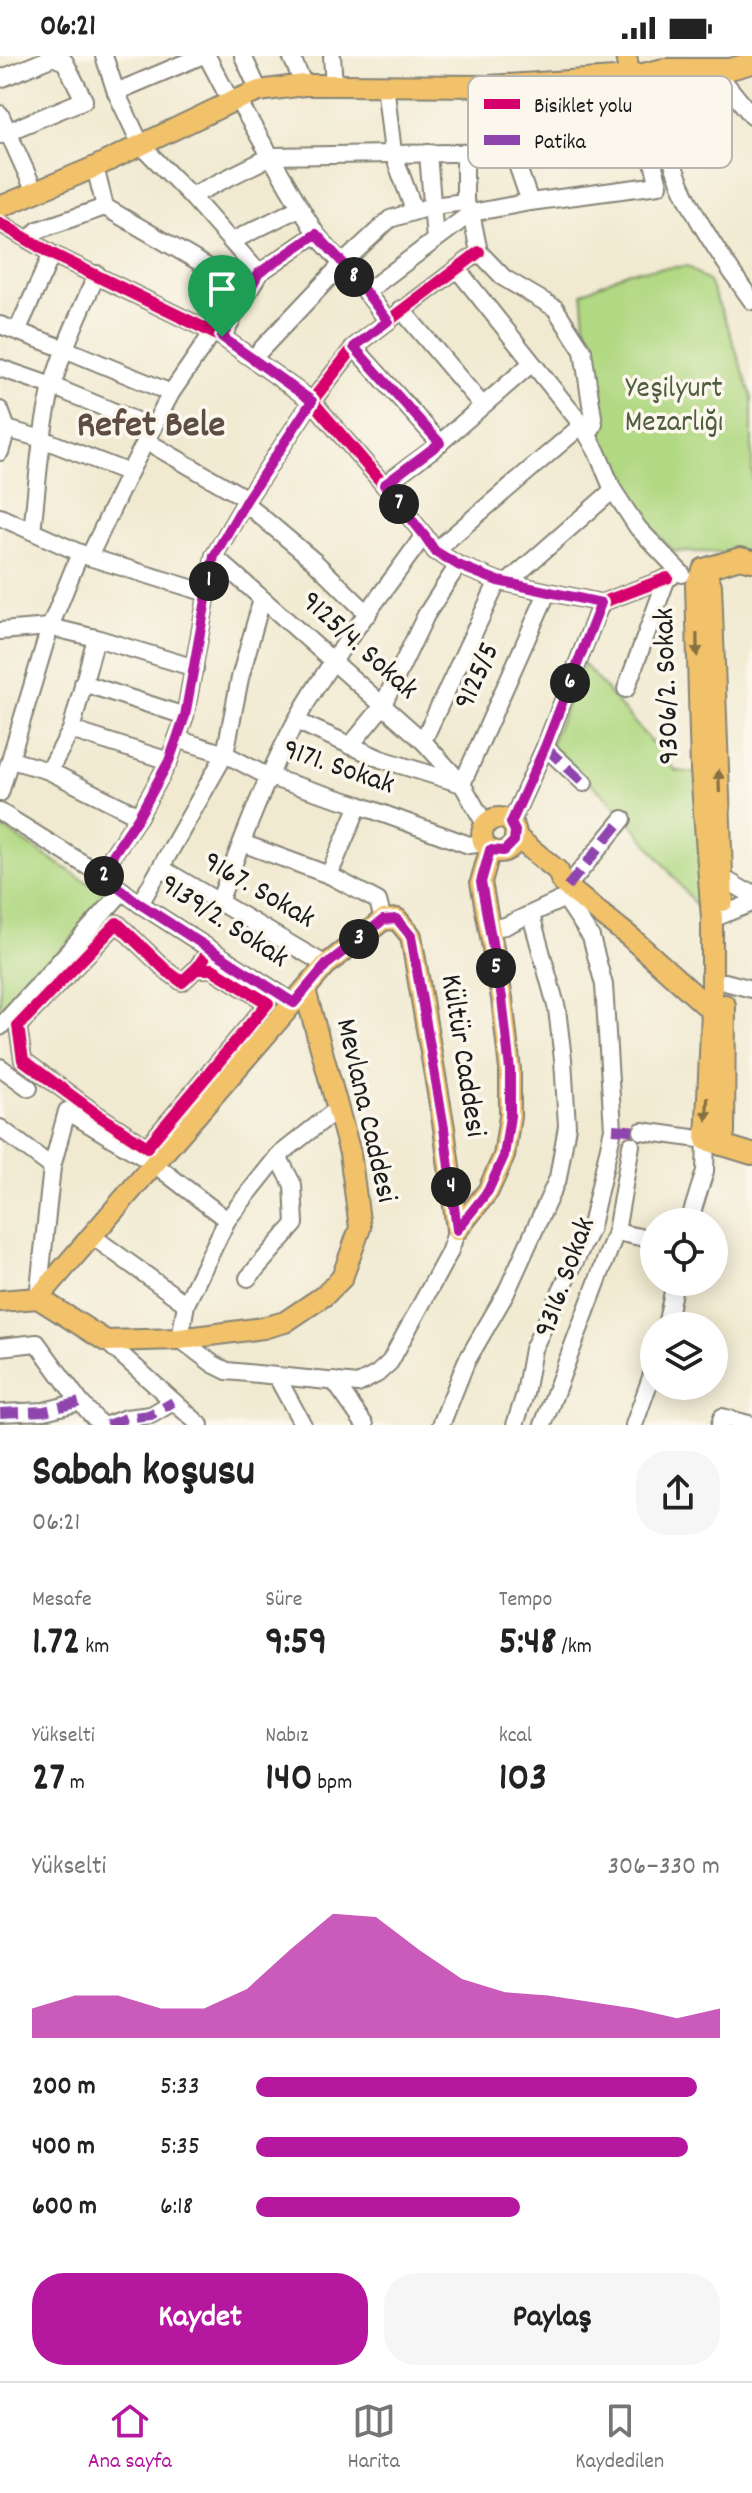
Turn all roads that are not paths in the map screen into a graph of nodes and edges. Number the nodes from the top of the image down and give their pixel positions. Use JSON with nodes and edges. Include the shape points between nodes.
{"nodes":[{"id":1,"x":104,"y":56,"type":"edge"},
{"id":2,"x":201,"y":56,"type":"edge"},
{"id":3,"x":207,"y":56,"type":"edge"},
{"id":4,"x":243,"y":56,"type":"edge"},
{"id":5,"x":291,"y":56,"type":"edge"},
{"id":6,"x":332,"y":56,"type":"edge"},
{"id":7,"x":626,"y":56,"type":"edge"},
{"id":8,"x":50,"y":57,"type":"edge"},
{"id":9,"x":661,"y":63,"type":"edge"},
{"id":10,"x":752,"y":63,"type":"edge"},
{"id":11,"x":714,"y":69,"type":"junction"},
{"id":12,"x":630,"y":76,"type":"edge"},
{"id":13,"x":632,"y":76,"type":"edge"},
{"id":14,"x":720,"y":76,"type":"edge"},
{"id":15,"x":0,"y":79,"type":"edge"},
{"id":16,"x":385,"y":84,"type":"junction"},
{"id":17,"x":304,"y":85,"type":"junction"},
{"id":18,"x":334,"y":85,"type":"junction"},
{"id":19,"x":468,"y":86,"type":"edge"},
{"id":20,"x":259,"y":91,"type":"junction"},
{"id":21,"x":732,"y":91,"type":"edge"},
{"id":22,"x":116,"y":92,"type":"junction"},
{"id":23,"x":234,"y":101,"type":"junction"},
{"id":24,"x":0,"y":114,"type":"edge"},
{"id":25,"x":752,"y":116,"type":"edge"},
{"id":26,"x":3,"y":133,"type":"edge"},
{"id":27,"x":141,"y":145,"type":"junction"},
{"id":28,"x":393,"y":153,"type":"junction"},
{"id":29,"x":428,"y":153,"type":"junction"},
{"id":30,"x":465,"y":153,"type":"junction"},
{"id":31,"x":468,"y":153,"type":"edge"},
{"id":32,"x":272,"y":156,"type":"junction"},
{"id":33,"x":95,"y":167,"type":"junction"},
{"id":34,"x":518,"y":168,"type":"edge"},
{"id":35,"x":654,"y":168,"type":"edge"},
{"id":36,"x":673,"y":168,"type":"edge"},
{"id":37,"x":35,"y":192,"type":"junction"},
{"id":38,"x":191,"y":196,"type":"junction"},
{"id":39,"x":530,"y":202,"type":"junction"},
{"id":40,"x":432,"y":206,"type":"junction"},
{"id":41,"x":0,"y":207,"type":"edge"},
{"id":42,"x":105,"y":207,"type":"junction"},
{"id":43,"x":299,"y":208,"type":"junction"},
{"id":44,"x":468,"y":208,"type":"junction"},
{"id":45,"x":414,"y":210,"type":"junction"},
{"id":46,"x":0,"y":223,"type":"edge"},
{"id":47,"x":316,"y":234,"type":"junction"},
{"id":48,"x":29,"y":240,"type":"junction"},
{"id":49,"x":435,"y":240,"type":"junction"},
{"id":50,"x":232,"y":241,"type":"junction"},
{"id":51,"x":479,"y":252,"type":"junction"},
{"id":52,"x":52,"y":254,"type":"junction"},
{"id":53,"x":343,"y":263,"type":"junction"},
{"id":54,"x":458,"y":270,"type":"junction"},
{"id":55,"x":259,"y":273,"type":"junction"},
{"id":56,"x":97,"y":274,"type":"junction"},
{"id":57,"x":249,"y":291,"type":"junction"},
{"id":58,"x":366,"y":292,"type":"junction"},
{"id":59,"x":752,"y":301,"type":"edge"},
{"id":60,"x":401,"y":309,"type":"junction"},
{"id":61,"x":388,"y":321,"type":"junction"},
{"id":62,"x":0,"y":325,"type":"edge"},
{"id":63,"x":17,"y":331,"type":"junction"},
{"id":64,"x":217,"y":335,"type":"junction"},
{"id":65,"x":354,"y":347,"type":"junction"},
{"id":66,"x":65,"y":349,"type":"junction"},
{"id":67,"x":254,"y":357,"type":"junction"},
{"id":68,"x":532,"y":363,"type":"junction"},
{"id":69,"x":0,"y":368,"type":"edge"},
{"id":70,"x":52,"y":386,"type":"junction"},
{"id":71,"x":171,"y":393,"type":"junction"},
{"id":72,"x":312,"y":401,"type":"junction"},
{"id":73,"x":482,"y":405,"type":"junction"},
{"id":74,"x":0,"y":410,"type":"edge"},
{"id":75,"x":7,"y":429,"type":"junction"},
{"id":76,"x":585,"y":431,"type":"junction"},
{"id":77,"x":149,"y":434,"type":"junction"},
{"id":78,"x":42,"y":439,"type":"junction"},
{"id":79,"x":440,"y":443,"type":"junction"},
{"id":80,"x":0,"y":452,"type":"edge"},
{"id":81,"x":129,"y":473,"type":"junction"},
{"id":82,"x":384,"y":485,"type":"junction"},
{"id":83,"x":613,"y":490,"type":"junction"},
{"id":84,"x":246,"y":501,"type":"junction"},
{"id":85,"x":0,"y":517,"type":"edge"},
{"id":86,"x":32,"y":531,"type":"junction"},
{"id":87,"x":424,"y":535,"type":"junction"},
{"id":88,"x":435,"y":551,"type":"junction"},
{"id":89,"x":84,"y":555,"type":"junction"},
{"id":90,"x":214,"y":556,"type":"junction"},
{"id":91,"x":752,"y":561,"type":"edge"},
{"id":92,"x":458,"y":565,"type":"junction"},
{"id":93,"x":704,"y":569,"type":"junction"},
{"id":94,"x":675,"y":576,"type":"junction"},
{"id":95,"x":503,"y":582,"type":"junction"},
{"id":96,"x":207,"y":593,"type":"junction"},
{"id":97,"x":547,"y":593,"type":"junction"},
{"id":98,"x":262,"y":599,"type":"junction"},
{"id":99,"x":601,"y":603,"type":"junction"},
{"id":100,"x":368,"y":614,"type":"junction"},
{"id":101,"x":50,"y":627,"type":"junction"},
{"id":102,"x":1,"y":634,"type":"edge"},
{"id":103,"x":96,"y":638,"type":"junction"},
{"id":104,"x":334,"y":662,"type":"junction"},
{"id":105,"x":195,"y":668,"type":"junction"},
{"id":106,"x":83,"y":683,"type":"junction"},
{"id":107,"x":626,"y":689,"type":"dead end"},
{"id":108,"x":382,"y":707,"type":"junction"},
{"id":109,"x":185,"y":716,"type":"junction"},
{"id":110,"x":296,"y":721,"type":"junction"},
{"id":111,"x":71,"y":730,"type":"junction"},
{"id":112,"x":177,"y":739,"type":"junction"},
{"id":113,"x":423,"y":741,"type":"junction"},
{"id":114,"x":350,"y":746,"type":"junction"},
{"id":115,"x":545,"y":747,"type":"junction"},
{"id":116,"x":225,"y":754,"type":"junction"},
{"id":117,"x":11,"y":760,"type":"junction"},
{"id":118,"x":169,"y":761,"type":"junction"},
{"id":119,"x":49,"y":771,"type":"junction"},
{"id":120,"x":269,"y":777,"type":"junction"},
{"id":121,"x":584,"y":783,"type":"dead end"},
{"id":122,"x":462,"y":784,"type":"junction"},
{"id":123,"x":0,"y":793,"type":"edge"},
{"id":124,"x":359,"y":805,"type":"junction"},
{"id":125,"x":0,"y":812,"type":"edge"},
{"id":126,"x":139,"y":816,"type":"junction"},
{"id":127,"x":623,"y":819,"type":"dead end"},
{"id":128,"x":499,"y":837,"type":"junction"},
{"id":129,"x":242,"y":843,"type":"junction"},
{"id":130,"x":161,"y":868,"type":"junction"},
{"id":131,"x":100,"y":874,"type":"junction"},
{"id":132,"x":329,"y":875,"type":"junction"},
{"id":133,"x":723,"y":878,"type":"junction"},
{"id":134,"x":565,"y":889,"type":"junction"},
{"id":135,"x":123,"y":891,"type":"junction"},
{"id":136,"x":752,"y":892,"type":"edge"},
{"id":137,"x":219,"y":902,"type":"junction"},
{"id":138,"x":752,"y":903,"type":"edge"},
{"id":139,"x":140,"y":904,"type":"junction"},
{"id":140,"x":531,"y":915,"type":"junction"},
{"id":141,"x":718,"y":917,"type":"junction"},
{"id":142,"x":383,"y":920,"type":"junction"},
{"id":143,"x":488,"y":929,"type":"junction"},
{"id":144,"x":210,"y":950,"type":"junction"},
{"id":145,"x":326,"y":965,"type":"junction"},
{"id":146,"x":196,"y":969,"type":"junction"},
{"id":147,"x":725,"y":982,"type":"junction"},
{"id":148,"x":752,"y":989,"type":"edge"},
{"id":149,"x":299,"y":997,"type":"junction"},
{"id":150,"x":712,"y":1011,"type":"junction"},
{"id":151,"x":0,"y":1027,"type":"edge"},
{"id":152,"x":0,"y":1067,"type":"edge"},
{"id":153,"x":29,"y":1088,"type":"dead end"},
{"id":154,"x":336,"y":1110,"type":"junction"},
{"id":155,"x":0,"y":1128,"type":"edge"},
{"id":156,"x":642,"y":1131,"type":"dead end"},
{"id":157,"x":714,"y":1142,"type":"junction"},
{"id":158,"x":631,"y":1145,"type":"dead end"},
{"id":159,"x":752,"y":1154,"type":"edge"},
{"id":160,"x":278,"y":1156,"type":"junction"},
{"id":161,"x":153,"y":1163,"type":"junction"},
{"id":162,"x":52,"y":1167,"type":"junction"},
{"id":163,"x":693,"y":1208,"type":"edge"},
{"id":164,"x":227,"y":1220,"type":"junction"},
{"id":165,"x":457,"y":1230,"type":"junction"},
{"id":166,"x":616,"y":1232,"type":"junction"},
{"id":167,"x":92,"y":1236,"type":"junction"},
{"id":168,"x":640,"y":1237,"type":"edge"},
{"id":169,"x":248,"y":1278,"type":"dead end"},
{"id":170,"x":38,"y":1298,"type":"junction"},
{"id":171,"x":0,"y":1301,"type":"edge"},
{"id":172,"x":186,"y":1304,"type":"junction"},
{"id":173,"x":180,"y":1339,"type":"junction"},
{"id":174,"x":106,"y":1341,"type":"junction"},
{"id":175,"x":0,"y":1347,"type":"edge"},
{"id":176,"x":277,"y":1377,"type":"junction"},
{"id":177,"x":334,"y":1381,"type":"junction"},
{"id":178,"x":643,"y":1400,"type":"edge"},
{"id":179,"x":80,"y":1402,"type":"junction"},
{"id":180,"x":173,"y":1402,"type":"junction"},
{"id":181,"x":0,"y":1413,"type":"edge"},
{"id":182,"x":26,"y":1418,"type":"edge"},
{"id":183,"x":104,"y":1425,"type":"edge"},
{"id":184,"x":200,"y":1425,"type":"edge"},
{"id":185,"x":303,"y":1425,"type":"edge"},
{"id":186,"x":365,"y":1425,"type":"edge"},
{"id":187,"x":441,"y":1425,"type":"edge"},
{"id":188,"x":515,"y":1425,"type":"edge"},
{"id":189,"x":543,"y":1425,"type":"edge"},
{"id":190,"x":634,"y":1425,"type":"edge"},
{"id":191,"x":720,"y":1425,"type":"edge"},
{"id":192,"x":752,"y":1425,"type":"edge"}],
"edges":[{"from":1,"to":22,"type":"street"},
{"from":2,"to":22,"type":"street"},
{"from":3,"to":23,"type":"street"},
{"from":4,"to":20,"type":"street"},
{"from":5,"to":17,"type":"street"},
{"from":6,"to":18,"type":"street"},
{"from":7,"to":12,"type":"main road"},
{"from":8,"to":15,"type":"street"},
{"from":8,"to":26,"type":"street","via":[[65,62],[84,100]]},
{"from":9,"to":11,"type":"main road"},
{"from":9,"to":13,"type":"main road"},
{"from":10,"to":11,"type":"main road"},
{"from":11,"to":14,"type":"street"},
{"from":16,"to":18,"type":"main road"},
{"from":16,"to":19,"type":"main road"},
{"from":16,"to":28,"type":"street"},
{"from":17,"to":18,"type":"main road"},
{"from":17,"to":20,"type":"main road"},
{"from":20,"to":23,"type":"main road"},
{"from":21,"to":25,"type":"street"},
{"from":22,"to":27,"type":"street"},
{"from":23,"to":27,"type":"main road"},
{"from":23,"to":32,"type":"street"},
{"from":24,"to":26,"type":"street"},
{"from":26,"to":37,"type":"street"},
{"from":27,"to":33,"type":"main road"},
{"from":27,"to":38,"type":"street"},
{"from":28,"to":29,"type":"street"},
{"from":28,"to":32,"type":"street"},
{"from":28,"to":45,"type":"street"},
{"from":29,"to":30,"type":"street"},
{"from":29,"to":40,"type":"street"},
{"from":30,"to":31,"type":"street"},
{"from":30,"to":44,"type":"street"},
{"from":32,"to":38,"type":"street"},
{"from":32,"to":43,"type":"street"},
{"from":33,"to":37,"type":"main road"},
{"from":33,"to":42,"type":"street"},
{"from":34,"to":39,"type":"street"},
{"from":35,"to":39,"type":"street","via":[[659,185]]},
{"from":36,"to":59,"type":"street"},
{"from":37,"to":41,"type":"main road"},
{"from":38,"to":50,"type":"street"},
{"from":39,"to":44,"type":"street"},
{"from":40,"to":44,"type":"street"},
{"from":40,"to":45,"type":"street"},
{"from":40,"to":49,"type":"street"},
{"from":42,"to":48,"type":"street","via":[[38,230]]},
{"from":42,"to":57,"type":"street"},
{"from":43,"to":47,"type":"street"},
{"from":43,"to":50,"type":"street"},
{"from":44,"to":49,"type":"street"},
{"from":44,"to":51,"type":"street"},
{"from":45,"to":53,"type":"street","via":[[390,219]]},
{"from":46,"to":48,"type":"street"},
{"from":47,"to":53,"type":"street"},
{"from":47,"to":55,"type":"street"},
{"from":48,"to":52,"type":"street"},
{"from":49,"to":58,"type":"street"},
{"from":50,"to":55,"type":"street"},
{"from":51,"to":54,"type":"street"},
{"from":51,"to":76,"type":"street","via":[[504,278],[555,308],[583,351],[594,424]]},
{"from":52,"to":56,"type":"street"},
{"from":52,"to":63,"type":"street"},
{"from":53,"to":58,"type":"street"},
{"from":53,"to":67,"type":"street"},
{"from":54,"to":60,"type":"street"},
{"from":54,"to":68,"type":"street"},
{"from":55,"to":57,"type":"street"},
{"from":56,"to":64,"type":"street"},
{"from":56,"to":66,"type":"street"},
{"from":57,"to":64,"type":"street"},
{"from":58,"to":61,"type":"street"},
{"from":60,"to":61,"type":"street"},
{"from":60,"to":73,"type":"street"},
{"from":61,"to":65,"type":"street"},
{"from":62,"to":63,"type":"street"},
{"from":63,"to":66,"type":"street"},
{"from":64,"to":67,"type":"street"},
{"from":64,"to":71,"type":"street"},
{"from":65,"to":72,"type":"street"},
{"from":65,"to":79,"type":"street"},
{"from":66,"to":70,"type":"street"},
{"from":66,"to":71,"type":"street"},
{"from":67,"to":72,"type":"street"},
{"from":68,"to":73,"type":"street"},
{"from":68,"to":76,"type":"street"},
{"from":69,"to":70,"type":"street"},
{"from":70,"to":77,"type":"street"},
{"from":70,"to":78,"type":"street"},
{"from":71,"to":77,"type":"street"},
{"from":72,"to":82,"type":"street"},
{"from":72,"to":84,"type":"street"},
{"from":73,"to":79,"type":"street"},
{"from":74,"to":75,"type":"street"},
{"from":75,"to":78,"type":"street"},
{"from":75,"to":80,"type":"street"},
{"from":76,"to":83,"type":"street"},
{"from":76,"to":88,"type":"street"},
{"from":77,"to":81,"type":"street"},
{"from":77,"to":84,"type":"street"},
{"from":78,"to":81,"type":"street"},
{"from":78,"to":86,"type":"street"},
{"from":79,"to":82,"type":"street"},
{"from":81,"to":89,"type":"street"},
{"from":82,"to":87,"type":"street"},
{"from":83,"to":94,"type":"street"},
{"from":83,"to":95,"type":"street"},
{"from":84,"to":90,"type":"street"},
{"from":84,"to":100,"type":"street"},
{"from":85,"to":86,"type":"street"},
{"from":86,"to":89,"type":"street"},
{"from":87,"to":88,"type":"street"},
{"from":87,"to":100,"type":"street"},
{"from":88,"to":92,"type":"street"},
{"from":89,"to":96,"type":"street"},
{"from":89,"to":101,"type":"street"},
{"from":90,"to":96,"type":"street"},
{"from":90,"to":98,"type":"street","name":"9125/4. Sokak"},
{"from":91,"to":93,"type":"main road","via":[[740,558]]},
{"from":92,"to":95,"type":"street"},
{"from":92,"to":108,"type":"street","via":[[426,615]]},
{"from":93,"to":94,"type":"street"},
{"from":133,"to":93,"type":"main road","name":"9306/2. Sokak","one_way":true,"via":[[711,585]]},
{"from":93,"to":141,"type":"main road","name":"9306/2. Sokak","one_way":true,"via":[[696,585],[701,770]]},
{"from":94,"to":99,"type":"street"},
{"from":94,"to":107,"type":"street"},
{"from":95,"to":97,"type":"street"},
{"from":95,"to":113,"type":"street"},
{"from":96,"to":105,"type":"street"},
{"from":97,"to":99,"type":"street"},
{"from":97,"to":122,"type":"street","name":"9125/5"},
{"from":98,"to":104,"type":"street","name":"9125/4. Sokak"},
{"from":98,"to":116,"type":"street"},
{"from":99,"to":115,"type":"street"},
{"from":100,"to":104,"type":"street"},
{"from":101,"to":102,"type":"street"},
{"from":101,"to":103,"type":"street"},
{"from":101,"to":117,"type":"street"},
{"from":103,"to":105,"type":"street"},
{"from":103,"to":106,"type":"street"},
{"from":104,"to":108,"type":"street","name":"9125/4. Sokak"},
{"from":104,"to":110,"type":"street"},
{"from":105,"to":109,"type":"street"},
{"from":106,"to":109,"type":"street"},
{"from":106,"to":111,"type":"street"},
{"from":108,"to":113,"type":"street","name":"9125/4. Sokak"},
{"from":108,"to":114,"type":"street"},
{"from":109,"to":112,"type":"street"},
{"from":110,"to":114,"type":"street"},
{"from":110,"to":120,"type":"street"},
{"from":111,"to":118,"type":"street"},
{"from":111,"to":119,"type":"street"},
{"from":112,"to":116,"type":"street","name":"9171. Sokak"},
{"from":112,"to":118,"type":"street"},
{"from":113,"to":122,"type":"street","name":"9125/4. Sokak"},
{"from":114,"to":122,"type":"street"},
{"from":115,"to":121,"type":"street"},
{"from":115,"to":128,"type":"street"},
{"from":116,"to":120,"type":"street","name":"9171. Sokak"},
{"from":116,"to":130,"type":"street"},
{"from":117,"to":119,"type":"street"},
{"from":117,"to":123,"type":"street"},
{"from":118,"to":126,"type":"street"},
{"from":119,"to":126,"type":"street"},
{"from":120,"to":124,"type":"street","name":"9171. Sokak"},
{"from":120,"to":129,"type":"street"},
{"from":122,"to":128,"type":"street","name":"9125/4. Sokak"},
{"from":124,"to":128,"type":"street","name":"9171. Sokak","via":[[469,845]]},
{"from":124,"to":132,"type":"street"},
{"from":125,"to":131,"type":"street","name":"9139/2. Sokak"},
{"from":126,"to":131,"type":"street"},
{"from":127,"to":134,"type":"street"},
{"from":128,"to":134,"type":"main road"},
{"from":128,"to":143,"type":"main road","via":[[481,882]]},
{"from":129,"to":132,"type":"street"},
{"from":129,"to":137,"type":"street"},
{"from":130,"to":137,"type":"street","name":"9167. Sokak"},
{"from":130,"to":139,"type":"street"},
{"from":131,"to":135,"type":"street","name":"9139/2. Sokak"},
{"from":132,"to":142,"type":"street","via":[[378,901]]},
{"from":133,"to":136,"type":"street"},
{"from":133,"to":141,"type":"main road","name":"9306/2. Sokak"},
{"from":134,"to":140,"type":"street"},
{"from":134,"to":150,"type":"main road","via":[[630,937]]},
{"from":134,"to":188,"type":"street","via":[[591,937],[604,985],[613,1129],[590,1230],[533,1349]]},
{"from":135,"to":139,"type":"street","name":"9139/2. Sokak"},
{"from":135,"to":151,"type":"street"},
{"from":137,"to":145,"type":"street","name":"9167. Sokak"},
{"from":138,"to":141,"type":"street"},
{"from":139,"to":144,"type":"street","name":"9139/2. Sokak"},
{"from":140,"to":143,"type":"street"},
{"from":140,"to":187,"type":"street","via":[[557,1009],[567,1126],[558,1178],[506,1293],[466,1362]]},
{"from":141,"to":147,"type":"main road","name":"9306/2. Sokak"},
{"from":141,"to":150,"type":"main road","name":"9306/2. Sokak"},
{"from":142,"to":145,"type":"main road"},
{"from":142,"to":165,"type":"main road","name":"Kültür Caddesi","via":[[397,919],[411,936]]},
{"from":143,"to":165,"type":"main road","via":[[502,998],[510,1116],[499,1168]]},
{"from":144,"to":146,"type":"street"},
{"from":144,"to":149,"type":"street","name":"9139/2. Sokak"},
{"from":145,"to":149,"type":"main road"},
{"from":146,"to":146,"type":"street","via":[[182,982],[117,923],[18,1026],[23,1060],[147,1147],[268,1003],[212,969]]},
{"from":147,"to":148,"type":"street"},
{"from":147,"to":157,"type":"main road","name":"9306/2. Sokak","via":[[724,1132]]},
{"from":149,"to":154,"type":"main road","name":"Mevlana Caddesi"},
{"from":149,"to":161,"type":"main road"},
{"from":150,"to":157,"type":"main road","name":"9306/2. Sokak","one_way":true},
{"from":152,"to":153,"type":"street"},
{"from":154,"to":160,"type":"street"},
{"from":154,"to":173,"type":"main road","name":"Mevlana Caddesi","via":[[350,1153],[360,1228],[342,1278],[285,1322]]},
{"from":155,"to":162,"type":"street"},
{"from":156,"to":157,"type":"street"},
{"from":157,"to":159,"type":"main road"},
{"from":157,"to":163,"type":"street","name":"9306/2. Sokak"},
{"from":158,"to":166,"type":"street","name":"9316. Sokak"},
{"from":160,"to":164,"type":"street"},
{"from":160,"to":169,"type":"street","via":[[293,1185],[295,1224]]},
{"from":161,"to":162,"type":"street","via":[[67,1111]]},
{"from":161,"to":164,"type":"street"},
{"from":161,"to":167,"type":"main road"},
{"from":162,"to":170,"type":"street"},
{"from":164,"to":172,"type":"street"},
{"from":165,"to":177,"type":"street","via":[[390,1362],[358,1384]]},
{"from":166,"to":168,"type":"street"},
{"from":166,"to":189,"type":"street","name":"9316. Sokak"},
{"from":167,"to":170,"type":"main road"},
{"from":167,"to":172,"type":"street"},
{"from":170,"to":171,"type":"main road"},
{"from":170,"to":174,"type":"main road"},
{"from":172,"to":173,"type":"street"},
{"from":173,"to":174,"type":"main road","name":"Mevlana Caddesi"},
{"from":173,"to":176,"type":"street","via":[[227,1371]]},
{"from":174,"to":180,"type":"street"},
{"from":175,"to":179,"type":"street","via":[[37,1343]]},
{"from":176,"to":177,"type":"street"},
{"from":176,"to":185,"type":"street"},
{"from":177,"to":186,"type":"street"},
{"from":178,"to":190,"type":"street"},
{"from":179,"to":182,"type":"street"},
{"from":179,"to":183,"type":"street"},
{"from":180,"to":183,"type":"street","via":[[151,1415]]},
{"from":180,"to":184,"type":"street"},
{"from":181,"to":182,"type":"street"},
{"from":191,"to":192,"type":"street","via":[[722,1417]]}]}
